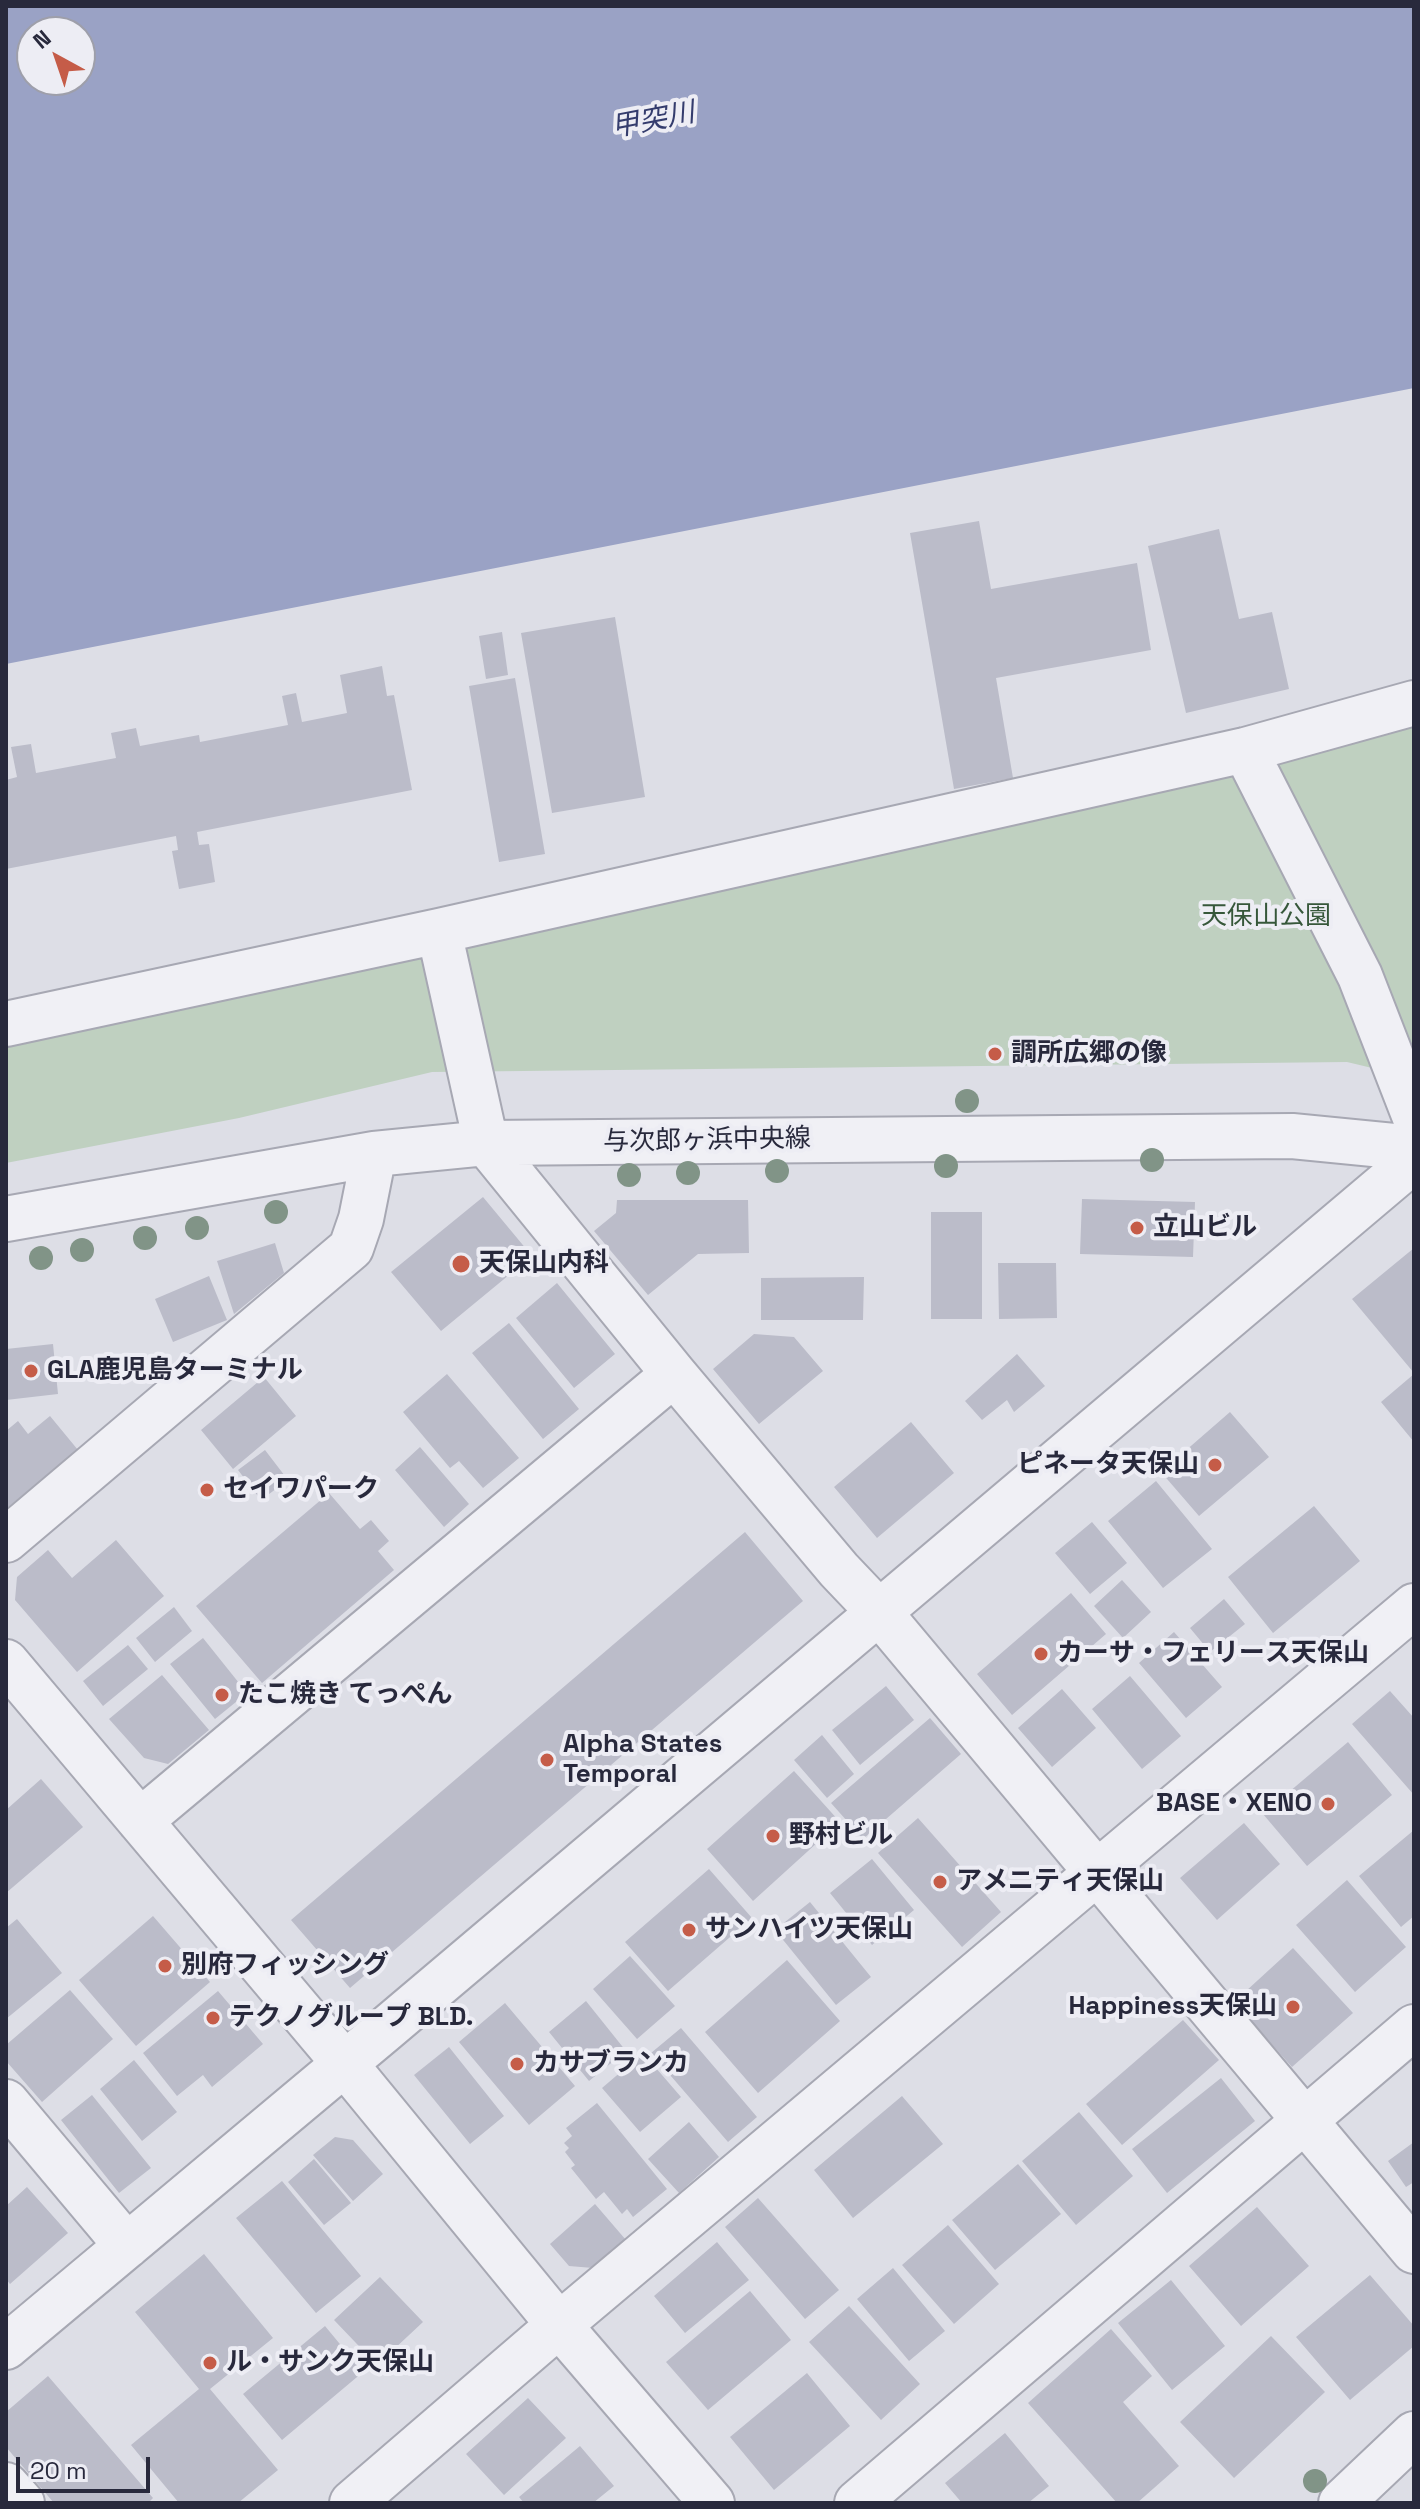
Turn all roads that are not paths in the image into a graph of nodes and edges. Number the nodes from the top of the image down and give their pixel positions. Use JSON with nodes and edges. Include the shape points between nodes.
{"nodes":[{"id":1,"x":1414,"y":703,"type":"edge"},
{"id":2,"x":1245,"y":750,"type":"junction"},
{"id":3,"x":439,"y":931,"type":"junction"},
{"id":4,"x":6,"y":1024,"type":"edge"},
{"id":5,"x":1414,"y":1115,"type":"edge"},
{"id":6,"x":486,"y":1143,"type":"junction"},
{"id":7,"x":1414,"y":1148,"type":"edge"},
{"id":8,"x":374,"y":1154,"type":"junction"},
{"id":9,"x":1414,"y":1160,"type":"edge"},
{"id":10,"x":6,"y":1219,"type":"edge"},
{"id":11,"x":674,"y":1374,"type":"junction"},
{"id":12,"x":6,"y":1540,"type":"edge"},
{"id":13,"x":1414,"y":1606,"type":"edge"},
{"id":14,"x":878,"y":1611,"type":"junction"},
{"id":15,"x":6,"y":1662,"type":"edge"},
{"id":16,"x":140,"y":1821,"type":"junction"},
{"id":17,"x":1096,"y":1873,"type":"junction"},
{"id":18,"x":1414,"y":2027,"type":"edge"},
{"id":19,"x":345,"y":2064,"type":"junction"},
{"id":20,"x":6,"y":2102,"type":"edge"},
{"id":21,"x":1305,"y":2118,"type":"junction"},
{"id":22,"x":127,"y":2246,"type":"junction"},
{"id":23,"x":1414,"y":2251,"type":"edge"},
{"id":24,"x":559,"y":2325,"type":"junction"},
{"id":25,"x":6,"y":2347,"type":"edge"},
{"id":26,"x":1414,"y":2434,"type":"edge"},
{"id":27,"x":6,"y":2485,"type":"edge"},
{"id":28,"x":22,"y":2503,"type":"edge"},
{"id":29,"x":352,"y":2503,"type":"edge"},
{"id":30,"x":712,"y":2503,"type":"edge"},
{"id":31,"x":857,"y":2503,"type":"edge"},
{"id":32,"x":1341,"y":2503,"type":"edge"}],
"edges":[{"from":1,"to":2,"type":"street"},
{"from":2,"to":3,"type":"street"},
{"from":2,"to":5,"type":"street","via":[[1360,976]]},
{"from":3,"to":4,"type":"street"},
{"from":3,"to":6,"type":"street"},
{"from":6,"to":7,"type":"street","name":"与次郎ヶ浜中央線","via":[[1292,1136]]},
{"from":6,"to":8,"type":"street","name":"与次郎ヶ浜中央線"},
{"from":6,"to":11,"type":"street"},
{"from":8,"to":10,"type":"street","name":"与次郎ヶ浜中央線"},
{"from":8,"to":12,"type":"street","via":[[351,1248]]},
{"from":9,"to":14,"type":"street"},
{"from":11,"to":14,"type":"street"},
{"from":11,"to":16,"type":"street"},
{"from":13,"to":17,"type":"street"},
{"from":14,"to":17,"type":"street"},
{"from":14,"to":19,"type":"street"},
{"from":15,"to":16,"type":"street"},
{"from":16,"to":19,"type":"street"},
{"from":17,"to":21,"type":"street"},
{"from":17,"to":24,"type":"street"},
{"from":18,"to":21,"type":"street"},
{"from":19,"to":22,"type":"street"},
{"from":19,"to":24,"type":"street"},
{"from":20,"to":22,"type":"street"},
{"from":21,"to":23,"type":"street"},
{"from":21,"to":31,"type":"street"},
{"from":22,"to":25,"type":"street"},
{"from":24,"to":29,"type":"street"},
{"from":24,"to":30,"type":"street"},
{"from":26,"to":32,"type":"street"},
{"from":27,"to":28,"type":"street"}]}
